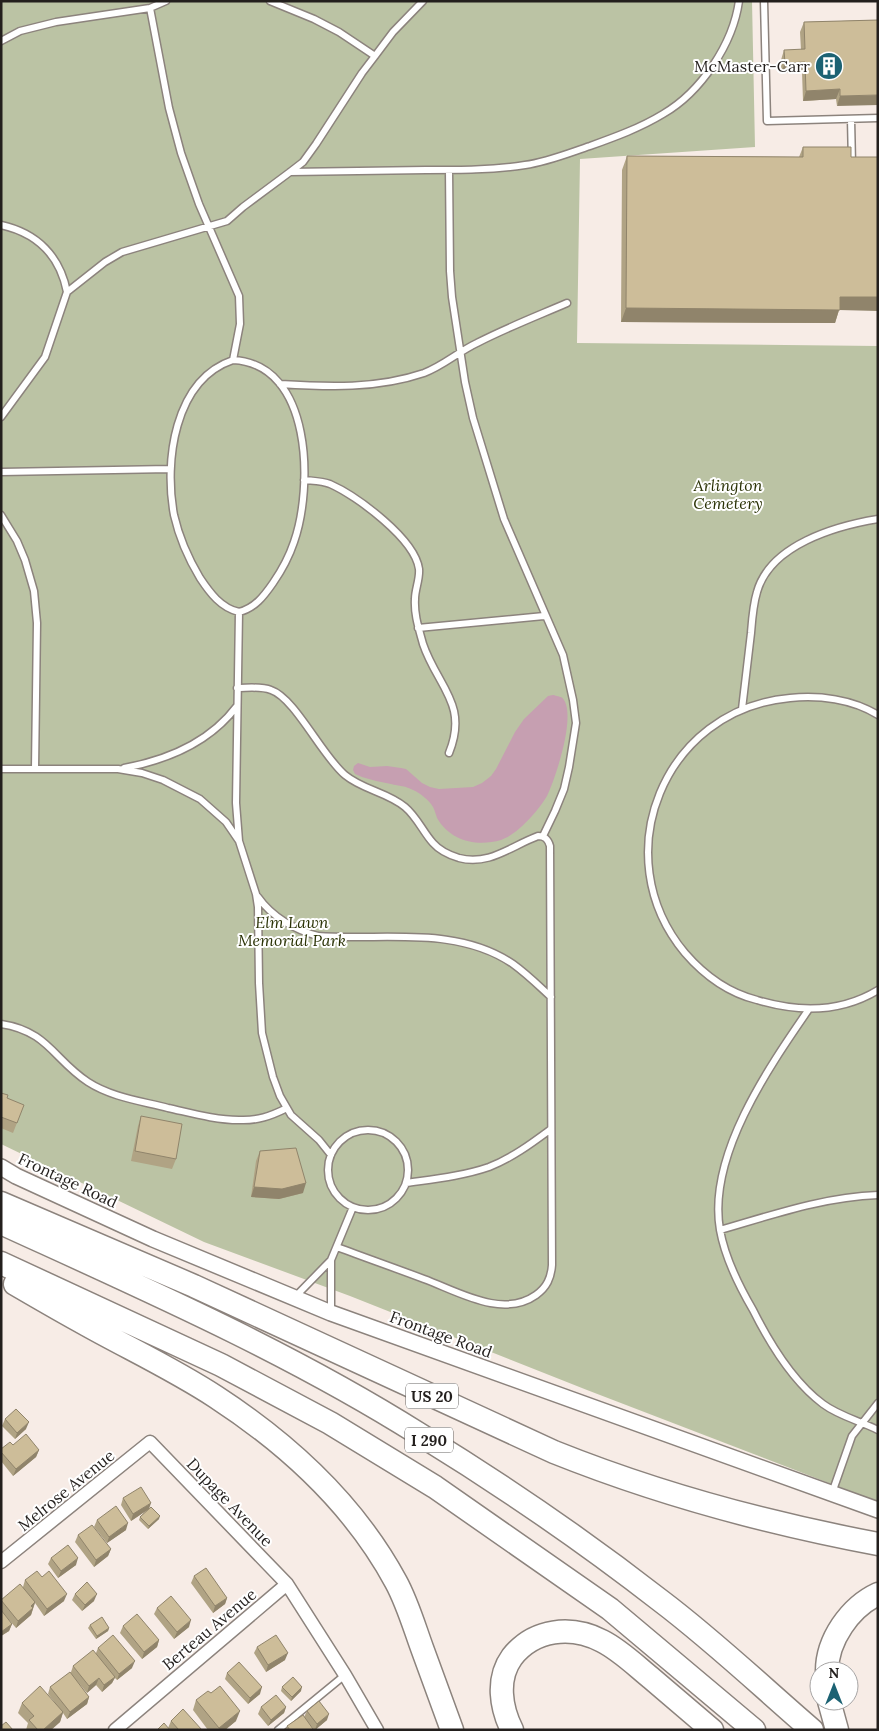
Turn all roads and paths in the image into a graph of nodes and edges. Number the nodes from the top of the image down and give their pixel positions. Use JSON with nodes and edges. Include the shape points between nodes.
{"nodes":[{"id":1,"x":166,"y":1,"type":"edge"},
{"id":2,"x":270,"y":1,"type":"edge"},
{"id":3,"x":423,"y":1,"type":"edge"},
{"id":4,"x":739,"y":1,"type":"edge"},
{"id":5,"x":764,"y":1,"type":"edge"},
{"id":6,"x":150,"y":8,"type":"junction"},
{"id":7,"x":1,"y":41,"type":"edge"},
{"id":8,"x":375,"y":56,"type":"junction"},
{"id":9,"x":878,"y":118,"type":"edge"},
{"id":10,"x":851,"y":119,"type":"junction"},
{"id":11,"x":449,"y":170,"type":"junction"},
{"id":12,"x":852,"y":170,"type":"edge"},
{"id":13,"x":290,"y":172,"type":"junction"},
{"id":14,"x":1,"y":225,"type":"edge"},
{"id":15,"x":209,"y":228,"type":"junction"},
{"id":16,"x":67,"y":292,"type":"junction"},
{"id":17,"x":568,"y":303,"type":"dead end"},
{"id":18,"x":460,"y":353,"type":"junction"},
{"id":19,"x":233,"y":360,"type":"junction"},
{"id":20,"x":280,"y":384,"type":"junction"},
{"id":21,"x":1,"y":417,"type":"edge"},
{"id":22,"x":170,"y":469,"type":"junction"},
{"id":23,"x":1,"y":472,"type":"edge"},
{"id":24,"x":304,"y":480,"type":"junction"},
{"id":25,"x":1,"y":515,"type":"edge"},
{"id":26,"x":878,"y":519,"type":"edge"},
{"id":27,"x":239,"y":612,"type":"junction"},
{"id":28,"x":544,"y":616,"type":"junction"},
{"id":29,"x":418,"y":628,"type":"junction"},
{"id":30,"x":237,"y":688,"type":"junction"},
{"id":31,"x":237,"y":706,"type":"junction"},
{"id":32,"x":742,"y":709,"type":"junction"},
{"id":33,"x":878,"y":715,"type":"edge"},
{"id":34,"x":449,"y":753,"type":"dead end"},
{"id":35,"x":1,"y":769,"type":"edge"},
{"id":36,"x":35,"y":769,"type":"junction"},
{"id":37,"x":118,"y":769,"type":"junction"},
{"id":38,"x":543,"y":836,"type":"junction"},
{"id":39,"x":239,"y":840,"type":"junction"},
{"id":40,"x":256,"y":894,"type":"junction"},
{"id":41,"x":878,"y":990,"type":"edge"},
{"id":42,"x":551,"y":997,"type":"junction"},
{"id":43,"x":809,"y":1010,"type":"junction"},
{"id":44,"x":1,"y":1024,"type":"edge"},
{"id":45,"x":287,"y":1108,"type":"junction"},
{"id":46,"x":552,"y":1129,"type":"junction"},
{"id":47,"x":331,"y":1155,"type":"junction"},
{"id":48,"x":1,"y":1167,"type":"edge"},
{"id":49,"x":406,"y":1183,"type":"junction"},
{"id":50,"x":878,"y":1195,"type":"edge"},
{"id":51,"x":1,"y":1203,"type":"edge"},
{"id":52,"x":353,"y":1207,"type":"junction"},
{"id":53,"x":1,"y":1223,"type":"edge"},
{"id":54,"x":720,"y":1230,"type":"junction"},
{"id":55,"x":336,"y":1247,"type":"junction"},
{"id":56,"x":331,"y":1260,"type":"junction"},
{"id":57,"x":1,"y":1264,"type":"edge"},
{"id":58,"x":1,"y":1276,"type":"edge"},
{"id":59,"x":294,"y":1298,"type":"junction"},
{"id":60,"x":331,"y":1313,"type":"junction"},
{"id":61,"x":878,"y":1402,"type":"edge"},
{"id":62,"x":862,"y":1422,"type":"junction"},
{"id":63,"x":878,"y":1430,"type":"edge"},
{"id":64,"x":150,"y":1442,"type":"joint"},
{"id":65,"x":832,"y":1493,"type":"junction"},
{"id":66,"x":878,"y":1510,"type":"edge"},
{"id":67,"x":878,"y":1544,"type":"edge"},
{"id":68,"x":1,"y":1562,"type":"edge"},
{"id":69,"x":287,"y":1584,"type":"junction"},
{"id":70,"x":878,"y":1594,"type":"edge"},
{"id":71,"x":828,"y":1661,"type":"edge"},
{"id":72,"x":345,"y":1675,"type":"junction"},
{"id":73,"x":831,"y":1711,"type":"edge"},
{"id":74,"x":115,"y":1730,"type":"edge"},
{"id":75,"x":278,"y":1730,"type":"edge"},
{"id":76,"x":377,"y":1730,"type":"edge"},
{"id":77,"x":452,"y":1730,"type":"edge"},
{"id":78,"x":512,"y":1730,"type":"edge"},
{"id":79,"x":712,"y":1730,"type":"edge"},
{"id":80,"x":754,"y":1730,"type":"edge"},
{"id":81,"x":812,"y":1730,"type":"edge"},
{"id":82,"x":836,"y":1730,"type":"edge"}],
"edges":[{"from":1,"to":6,"type":"lane"},
{"from":2,"to":8,"type":"lane","via":[[339,32]]},
{"from":3,"to":8,"type":"lane"},
{"from":4,"to":11,"type":"lane","via":[[731,33],[706,75],[664,114],[624,133],[540,162]]},
{"from":5,"to":10,"type":"lane","via":[[767,121]]},
{"from":6,"to":7,"type":"lane","via":[[56,22],[20,31]]},
{"from":6,"to":15,"type":"lane","via":[[174,130]]},
{"from":8,"to":13,"type":"lane","via":[[303,162]]},
{"from":9,"to":10,"type":"lane"},
{"from":10,"to":12,"type":"lane"},
{"from":11,"to":13,"type":"lane"},
{"from":11,"to":18,"type":"lane","via":[[450,271]]},
{"from":13,"to":15,"type":"lane","via":[[227,222]]},
{"from":14,"to":16,"type":"lane","via":[[25,232],[42,245],[65,281]]},
{"from":15,"to":16,"type":"lane","via":[[122,252]]},
{"from":15,"to":19,"type":"lane","via":[[239,296],[240,324]]},
{"from":16,"to":21,"type":"lane","via":[[45,357]]},
{"from":17,"to":18,"type":"lane"},
{"from":18,"to":20,"type":"lane","via":[[425,372],[369,385]]},
{"from":18,"to":28,"type":"lane","via":[[473,418],[492,485]]},
{"from":19,"to":20,"type":"lane","via":[[260,368]]},
{"from":19,"to":22,"type":"lane","via":[[209,374],[185,404],[176,431]]},
{"from":20,"to":24,"type":"lane","via":[[299,421]]},
{"from":22,"to":23,"type":"lane"},
{"from":22,"to":27,"type":"lane","via":[[174,515],[189,558],[221,604]]},
{"from":24,"to":27,"type":"lane","via":[[300,520],[286,562],[263,597],[247,610]]},
{"from":24,"to":29,"type":"lane","via":[[319,481],[341,490],[387,523],[406,544],[419,570],[415,600]]},
{"from":25,"to":36,"type":"lane","via":[[17,541],[34,591],[37,623]]},
{"from":26,"to":32,"type":"lane","via":[[833,531],[799,545],[776,560],[766,572],[755,598]]},
{"from":27,"to":30,"type":"lane"},
{"from":28,"to":29,"type":"lane"},
{"from":28,"to":38,"type":"lane","via":[[563,655],[576,723],[564,789]]},
{"from":29,"to":34,"type":"lane","via":[[455,712],[457,724]]},
{"from":30,"to":31,"type":"lane"},
{"from":30,"to":38,"type":"lane","via":[[260,688],[278,693],[338,768],[355,782],[401,803],[432,842],[447,854],[466,860],[483,859]]},
{"from":31,"to":37,"type":"lane","via":[[201,740],[143,765]]},
{"from":31,"to":39,"type":"lane"},
{"from":32,"to":33,"type":"lane","via":[[773,699],[808,696],[841,700]]},
{"from":32,"to":43,"type":"lane","via":[[712,726],[689,747],[671,770],[658,796],[649,828],[648,864],[655,901],[672,937],[696,965],[721,985],[748,998],[780,1007]]},
{"from":35,"to":36,"type":"lane"},
{"from":36,"to":37,"type":"lane"},
{"from":37,"to":39,"type":"lane","via":[[163,780],[200,799],[226,822]]},
{"from":38,"to":42,"type":"lane","via":[[550,846]]},
{"from":39,"to":40,"type":"lane"},
{"from":40,"to":42,"type":"lane","via":[[265,907],[303,932],[318,936],[432,937],[476,946],[512,964]]},
{"from":40,"to":45,"type":"lane","via":[[262,1033],[273,1077]]},
{"from":41,"to":43,"type":"lane","via":[[847,1003]]},
{"from":42,"to":46,"type":"lane"},
{"from":43,"to":54,"type":"lane","via":[[762,1080],[731,1147],[720,1183]]},
{"from":44,"to":45,"type":"lane","via":[[31,1033],[88,1082],[122,1097],[203,1116],[240,1120],[270,1117]]},
{"from":45,"to":47,"type":"lane"},
{"from":46,"to":49,"type":"lane","via":[[524,1149],[490,1166],[454,1176]]},
{"from":46,"to":55,"type":"lane","via":[[552,1271],[547,1285],[531,1298],[509,1304],[487,1302]]},
{"from":47,"to":49,"type":"lane","via":[[338,1143],[352,1133],[369,1130],[385,1134],[403,1150],[408,1166]]},
{"from":47,"to":52,"type":"lane","via":[[330,1182],[341,1199]]},
{"from":48,"to":59,"type":"street","name":"Frontage Road","via":[[154,1239]]},
{"from":49,"to":52,"type":"lane","via":[[399,1195],[386,1206],[371,1210]]},
{"from":50,"to":54,"type":"lane","via":[[815,1203]]},
{"from":51,"to":67,"type":"highway","number":"US 20","via":[[194,1286],[546,1448],[610,1474],[757,1519]]},
{"from":52,"to":55,"type":"lane"},
{"from":53,"to":81,"type":"highway","number":"I 290","via":[[228,1329],[418,1433],[501,1487],[662,1602]]},
{"from":54,"to":62,"type":"lane","via":[[744,1295],[793,1374],[824,1404]]},
{"from":55,"to":56,"type":"lane"},
{"from":56,"to":59,"type":"lane"},
{"from":56,"to":60,"type":"lane"},
{"from":57,"to":80,"type":"highway","number":"I 290","via":[[222,1365],[435,1487],[610,1609]]},
{"from":58,"to":77,"type":"highway","via":[[216,1397],[257,1426],[328,1488],[380,1554],[397,1583]]},
{"from":59,"to":60,"type":"street","name":"Frontage Road"},
{"from":60,"to":65,"type":"street","name":"Frontage Road"},
{"from":61,"to":62,"type":"lane"},
{"from":62,"to":63,"type":"lane"},
{"from":62,"to":65,"type":"lane","via":[[852,1436]]},
{"from":64,"to":68,"type":"street","name":"Melrose Avenue"},
{"from":64,"to":69,"type":"street","name":"Dupage Avenue"},
{"from":65,"to":66,"type":"street","name":"Frontage Road"},
{"from":69,"to":72,"type":"street"},
{"from":69,"to":74,"type":"street","name":"Berteau Avenue"},
{"from":70,"to":71,"type":"highway","via":[[855,1610],[840,1629]]},
{"from":72,"to":75,"type":"lane"},
{"from":72,"to":76,"type":"street"},
{"from":73,"to":82,"type":"highway"},
{"from":78,"to":79,"type":"highway","via":[[502,1702],[505,1670],[521,1648],[534,1639],[549,1632],[566,1631],[602,1641]]}]}
